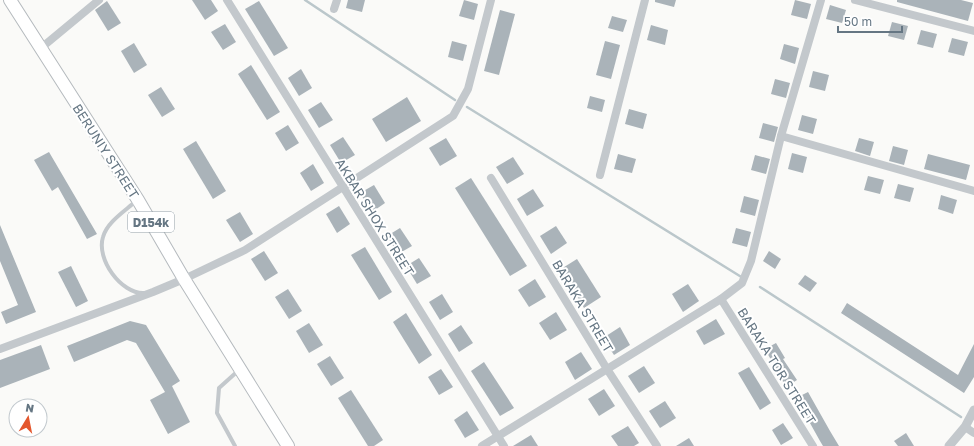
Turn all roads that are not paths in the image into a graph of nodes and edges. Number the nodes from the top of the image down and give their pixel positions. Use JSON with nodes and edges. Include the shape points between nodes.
{"nodes":[{"id":1,"x":10,"y":0,"type":"edge"},
{"id":2,"x":99,"y":0,"type":"edge"},
{"id":3,"x":227,"y":0,"type":"edge"},
{"id":4,"x":337,"y":0,"type":"edge"},
{"id":5,"x":491,"y":0,"type":"edge"},
{"id":6,"x":645,"y":0,"type":"edge"},
{"id":7,"x":822,"y":0,"type":"edge"},
{"id":8,"x":855,"y":0,"type":"edge"},
{"id":9,"x":334,"y":9,"type":"dead end"},
{"id":10,"x":974,"y":31,"type":"edge"},
{"id":11,"x":41,"y":48,"type":"junction"},
{"id":12,"x":781,"y":136,"type":"junction"},
{"id":13,"x":600,"y":175,"type":"dead end"},
{"id":14,"x":491,"y":178,"type":"dead end"},
{"id":15,"x":342,"y":187,"type":"junction"},
{"id":16,"x":974,"y":191,"type":"edge"},
{"id":17,"x":138,"y":200,"type":"junction"},
{"id":18,"x":184,"y":279,"type":"junction"},
{"id":19,"x":153,"y":292,"type":"junction"},
{"id":20,"x":721,"y":299,"type":"junction"},
{"id":21,"x":0,"y":349,"type":"edge"},
{"id":22,"x":241,"y":368,"type":"junction"},
{"id":23,"x":607,"y":369,"type":"junction"},
{"id":24,"x":974,"y":410,"type":"edge"},
{"id":25,"x":965,"y":427,"type":"junction"},
{"id":26,"x":974,"y":433,"type":"edge"},
{"id":27,"x":498,"y":436,"type":"junction"},
{"id":28,"x":235,"y":446,"type":"edge"},
{"id":29,"x":288,"y":446,"type":"edge"},
{"id":30,"x":482,"y":446,"type":"edge"},
{"id":31,"x":504,"y":446,"type":"edge"},
{"id":32,"x":657,"y":446,"type":"edge"},
{"id":33,"x":813,"y":446,"type":"edge"},
{"id":34,"x":948,"y":446,"type":"edge"}],
"edges":[{"from":1,"to":11,"type":"main road","name":"BERUNIY STREET","number":"D154k"},
{"from":2,"to":11,"type":"street"},
{"from":3,"to":15,"type":"street","name":"AKBAR SHOX STREET"},
{"from":4,"to":9,"type":"street"},
{"from":5,"to":15,"type":"street","via":[[468,89],[453,116]]},
{"from":6,"to":13,"type":"street"},
{"from":7,"to":12,"type":"street"},
{"from":8,"to":10,"type":"street"},
{"from":11,"to":17,"type":"main road","name":"BERUNIY STREET","number":"D154k"},
{"from":12,"to":16,"type":"street"},
{"from":12,"to":20,"type":"street","via":[[751,261],[742,283]]},
{"from":14,"to":23,"type":"street","name":"BARAKA STREET"},
{"from":15,"to":18,"type":"street","via":[[245,250]]},
{"from":15,"to":27,"type":"street","name":"AKBAR SHOX STREET"},
{"from":17,"to":18,"type":"main road","name":"BERUNIY STREET","number":"D154k"},
{"from":17,"to":19,"type":"lane","via":[[106,230],[102,242],[102,255],[117,281],[128,289],[141,293]]},
{"from":18,"to":19,"type":"street"},
{"from":18,"to":22,"type":"main road","name":"BERUNIY STREET","number":"D154k"},
{"from":19,"to":21,"type":"street"},
{"from":20,"to":23,"type":"street"},
{"from":20,"to":33,"type":"street","name":"BARAKA TOR STREET"},
{"from":22,"to":28,"type":"lane","via":[[219,388],[217,413]]},
{"from":22,"to":29,"type":"main road","name":"BERUNIY STREET","number":"D154k"},
{"from":23,"to":27,"type":"street"},
{"from":23,"to":32,"type":"street","name":"BARAKA STREET"},
{"from":24,"to":25,"type":"street"},
{"from":25,"to":26,"type":"street"},
{"from":25,"to":34,"type":"street"},
{"from":27,"to":30,"type":"street"},
{"from":27,"to":31,"type":"street","name":"AKBAR SHOX STREET"}]}
